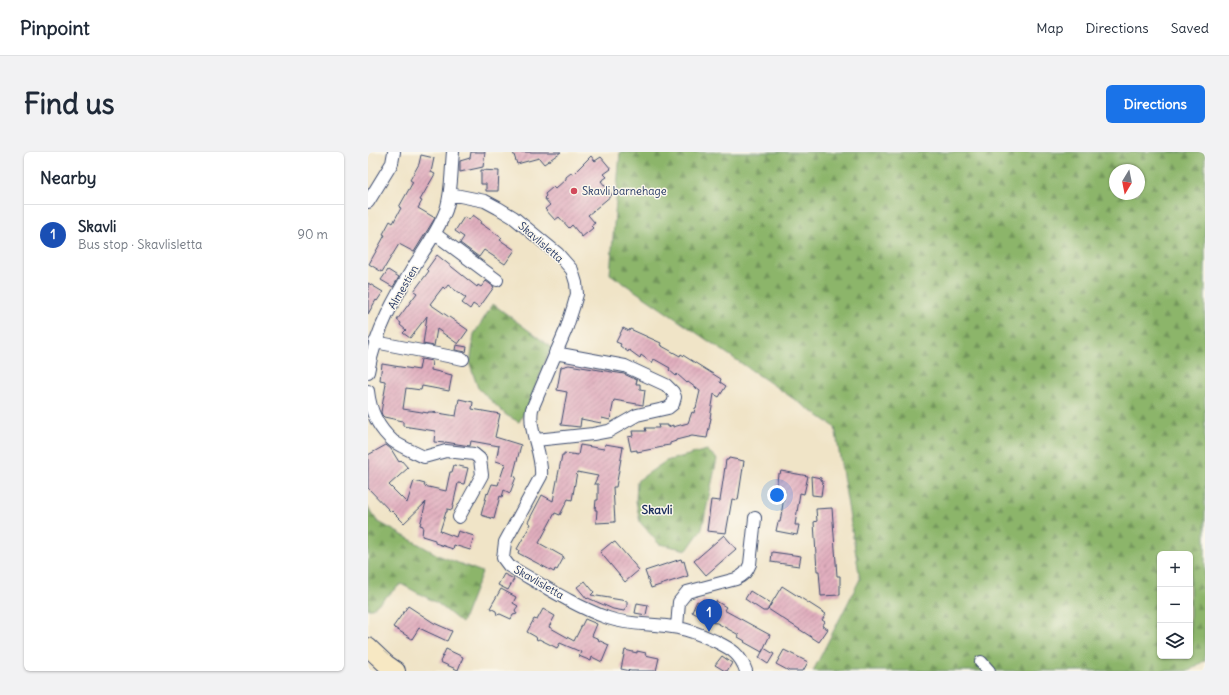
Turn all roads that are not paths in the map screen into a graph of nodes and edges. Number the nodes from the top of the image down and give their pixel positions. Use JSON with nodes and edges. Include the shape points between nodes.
{"nodes":[{"id":1,"x":394,"y":152,"type":"edge"},
{"id":2,"x":453,"y":152,"type":"edge"},
{"id":3,"x":450,"y":194,"type":"junction"},
{"id":4,"x":368,"y":202,"type":"edge"},
{"id":5,"x":435,"y":234,"type":"junction"},
{"id":6,"x":497,"y":280,"type":"dead end"},
{"id":7,"x":375,"y":342,"type":"junction"},
{"id":8,"x":556,"y":353,"type":"junction"},
{"id":9,"x":463,"y":359,"type":"dead end"},
{"id":10,"x":368,"y":372,"type":"edge"},
{"id":11,"x":368,"y":391,"type":"edge"},
{"id":12,"x":536,"y":440,"type":"junction"},
{"id":13,"x":459,"y":517,"type":"dead end"},
{"id":14,"x":755,"y":518,"type":"dead end"},
{"id":15,"x":677,"y":627,"type":"junction"},
{"id":16,"x":368,"y":647,"type":"edge"},
{"id":17,"x":981,"y":662,"type":"dead end"},
{"id":18,"x":396,"y":671,"type":"edge"},
{"id":19,"x":746,"y":671,"type":"edge"},
{"id":20,"x":989,"y":671,"type":"edge"}],
"edges":[{"from":1,"to":4,"type":"street","via":[[392,163]]},
{"from":2,"to":3,"type":"street","name":"Almestien"},
{"from":3,"to":5,"type":"street","name":"Almestien"},
{"from":3,"to":8,"type":"street","name":"Skavlisletta","via":[[485,201],[513,217],[558,254],[572,270],[577,294]]},
{"from":5,"to":6,"type":"street"},
{"from":5,"to":7,"type":"street","name":"Almestien","via":[[389,310]]},
{"from":7,"to":9,"type":"street"},
{"from":7,"to":10,"type":"street","name":"Almestien"},
{"from":8,"to":12,"type":"street","name":"Skavlisletta","via":[[532,409],[531,422]]},
{"from":8,"to":12,"type":"street","via":[[625,366],[666,385],[675,397],[673,404],[668,408],[637,415],[609,431]]},
{"from":11,"to":13,"type":"street","via":[[374,416],[382,430],[394,441],[424,457],[446,451],[474,454],[480,458],[482,475]]},
{"from":12,"to":15,"type":"street","name":"Skavlisletta","via":[[542,468],[541,476],[504,542],[503,558],[509,566],[592,612],[608,618]]},
{"from":14,"to":15,"type":"street","via":[[747,571],[736,579],[687,592],[679,602]]},
{"from":15,"to":19,"type":"street","name":"Skavlisletta","via":[[730,648],[740,657]]},
{"from":16,"to":18,"type":"street"},
{"from":17,"to":20,"type":"street"}]}
